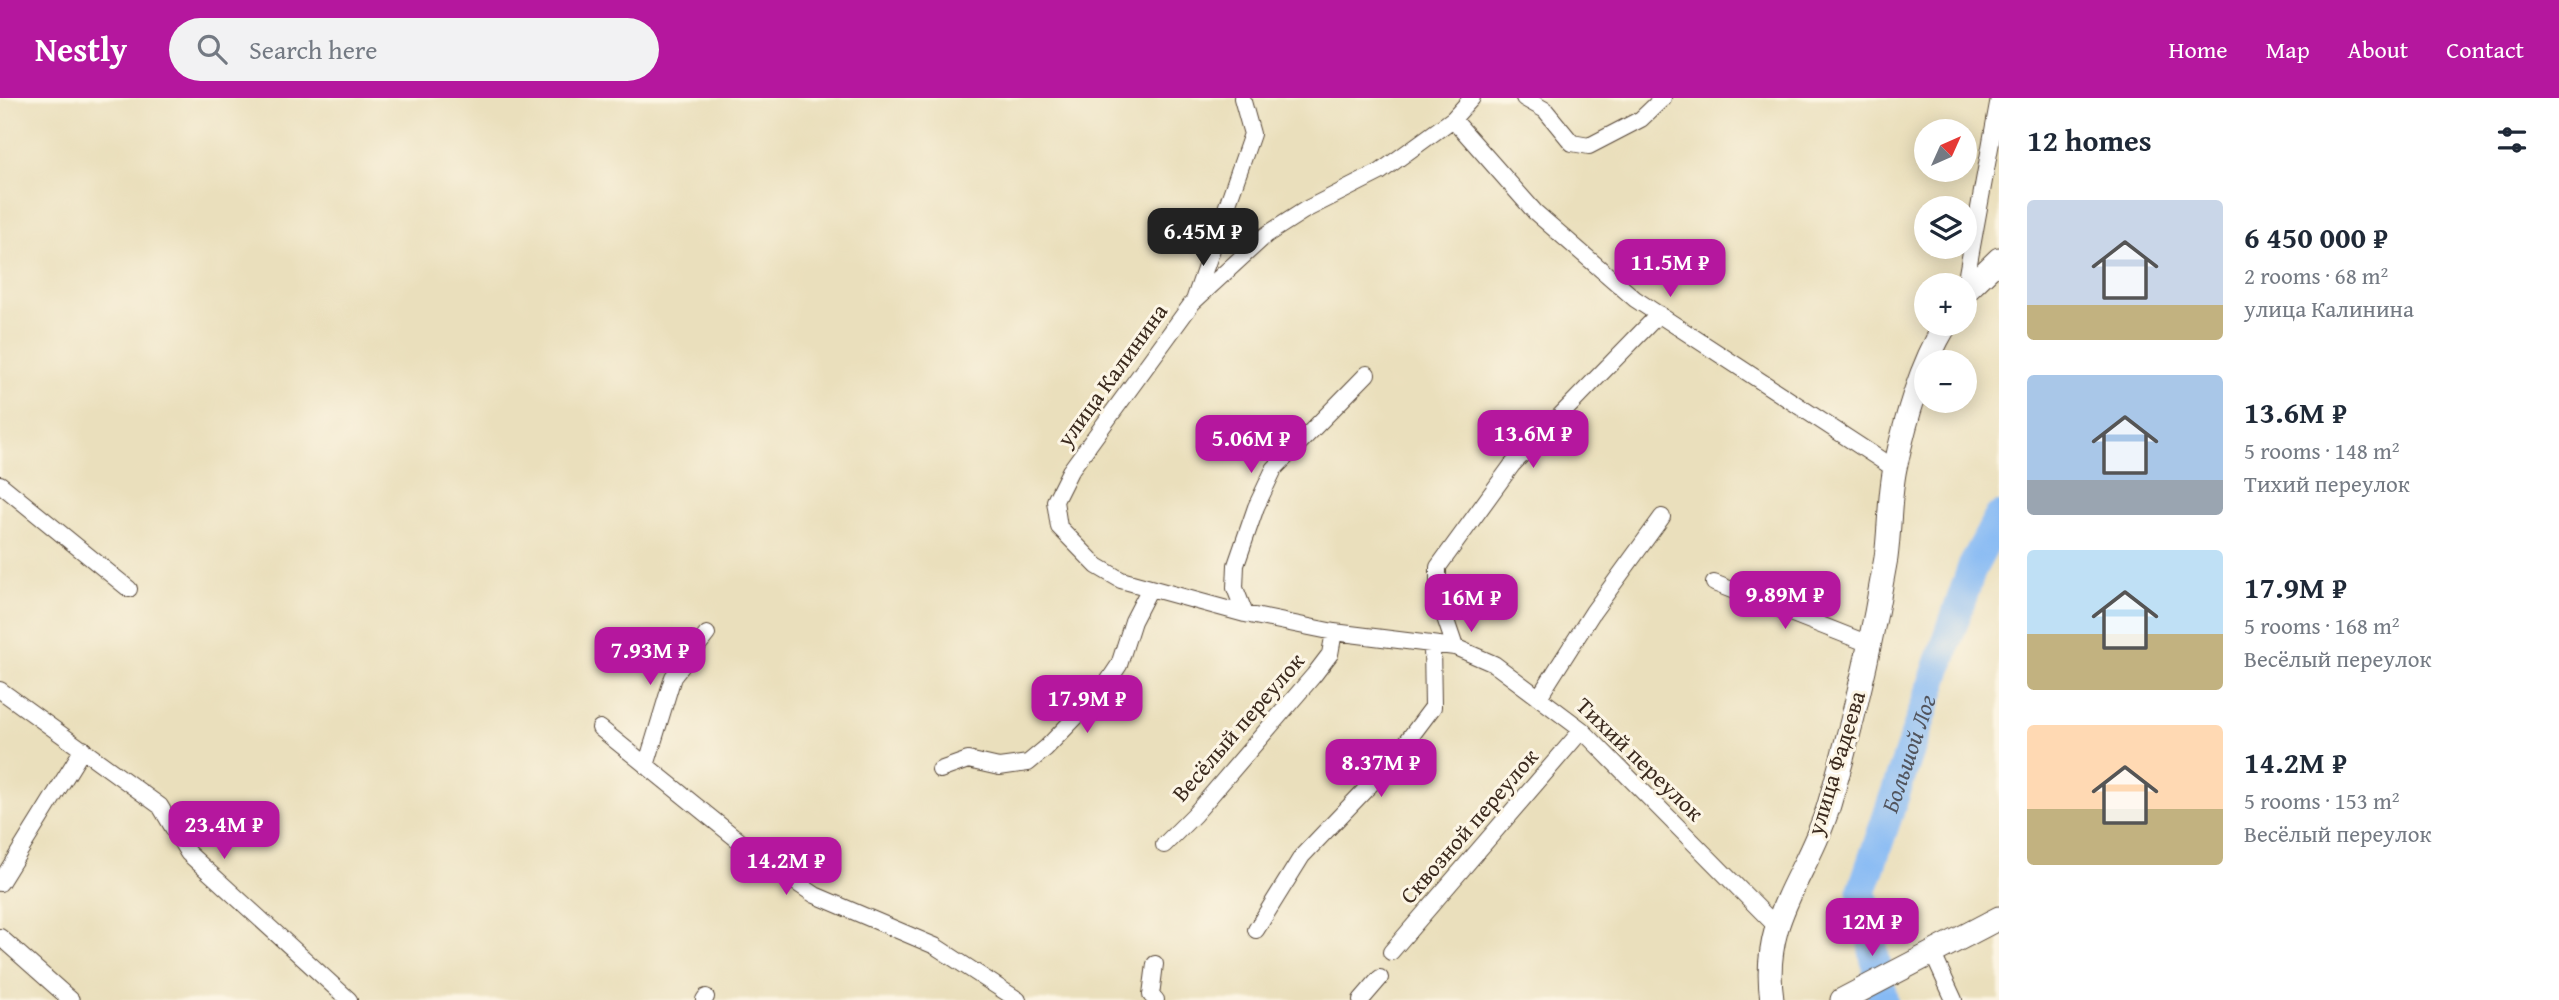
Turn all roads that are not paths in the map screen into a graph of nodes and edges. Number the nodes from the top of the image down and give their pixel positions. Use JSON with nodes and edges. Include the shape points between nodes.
{"nodes":[{"id":1,"x":1242,"y":98,"type":"edge"},
{"id":2,"x":1472,"y":98,"type":"edge"},
{"id":3,"x":1524,"y":98,"type":"edge"},
{"id":4,"x":1664,"y":98,"type":"edge"},
{"id":5,"x":1999,"y":98,"type":"edge"},
{"id":6,"x":1453,"y":119,"type":"junction"},
{"id":7,"x":1999,"y":259,"type":"edge"},
{"id":8,"x":1967,"y":273,"type":"edge"},
{"id":9,"x":1977,"y":280,"type":"edge"},
{"id":10,"x":1193,"y":302,"type":"junction"},
{"id":11,"x":1659,"y":314,"type":"junction"},
{"id":12,"x":1939,"y":336,"type":"edge"},
{"id":13,"x":1367,"y":374,"type":"dead end"},
{"id":14,"x":1895,"y":469,"type":"junction"},
{"id":15,"x":0,"y":484,"type":"edge"},
{"id":16,"x":1662,"y":517,"type":"dead end"},
{"id":17,"x":1059,"y":527,"type":"joint"},
{"id":18,"x":1714,"y":583,"type":"dead end"},
{"id":19,"x":129,"y":589,"type":"dead end"},
{"id":20,"x":1149,"y":590,"type":"junction"},
{"id":21,"x":1245,"y":614,"type":"junction"},
{"id":22,"x":1334,"y":632,"type":"junction"},
{"id":23,"x":707,"y":634,"type":"dead end"},
{"id":24,"x":1432,"y":645,"type":"junction"},
{"id":25,"x":1868,"y":645,"type":"junction"},
{"id":26,"x":1455,"y":648,"type":"junction"},
{"id":27,"x":0,"y":691,"type":"edge"},
{"id":28,"x":1539,"y":697,"type":"junction"},
{"id":29,"x":600,"y":729,"type":"dead end"},
{"id":30,"x":1582,"y":730,"type":"junction"},
{"id":31,"x":83,"y":749,"type":"junction"},
{"id":32,"x":646,"y":766,"type":"junction"},
{"id":33,"x":940,"y":770,"type":"dead end"},
{"id":34,"x":1164,"y":845,"type":"dead end"},
{"id":35,"x":0,"y":883,"type":"edge"},
{"id":36,"x":1999,"y":918,"type":"edge"},
{"id":37,"x":1776,"y":926,"type":"junction"},
{"id":38,"x":1256,"y":930,"type":"dead end"},
{"id":39,"x":0,"y":937,"type":"edge"},
{"id":40,"x":1391,"y":952,"type":"dead end"},
{"id":41,"x":1922,"y":957,"type":"junction"},
{"id":42,"x":1155,"y":964,"type":"dead end"},
{"id":43,"x":1380,"y":978,"type":"dead end"},
{"id":44,"x":1846,"y":997,"type":"edge"},
{"id":45,"x":71,"y":1000,"type":"edge"},
{"id":46,"x":349,"y":1000,"type":"edge"},
{"id":47,"x":1018,"y":1000,"type":"edge"},
{"id":48,"x":1156,"y":1000,"type":"edge"},
{"id":49,"x":1361,"y":1000,"type":"edge"},
{"id":50,"x":1772,"y":1000,"type":"edge"},
{"id":51,"x":1954,"y":1000,"type":"edge"}],
"edges":[{"from":1,"to":10,"type":"street","via":[[1252,134]]},
{"from":2,"to":6,"type":"street","name":"улица Калинина"},
{"from":3,"to":4,"type":"street","via":[[1545,110],[1572,143],[1589,146],[1641,119]]},
{"from":5,"to":8,"type":"street"},
{"from":6,"to":10,"type":"street","name":"улица Калинина","via":[[1380,172],[1266,235]]},
{"from":6,"to":11,"type":"street","via":[[1535,212],[1585,258]]},
{"from":7,"to":9,"type":"street"},
{"from":10,"to":17,"type":"street","name":"улица Калинина","via":[[1070,471],[1055,501]]},
{"from":11,"to":14,"type":"street"},
{"from":11,"to":26,"type":"street","via":[[1512,465],[1438,567],[1438,597]]},
{"from":12,"to":14,"type":"street","name":"улица Фадеева","via":[[1927,355]]},
{"from":13,"to":21,"type":"street","via":[[1274,469],[1236,565],[1235,588]]},
{"from":14,"to":25,"type":"street","name":"улица Фадеева","via":[[1886,557]]},
{"from":15,"to":19,"type":"street"},
{"from":16,"to":28,"type":"street"},
{"from":17,"to":20,"type":"street","name":"Тихий переулок","via":[[1097,566]]},
{"from":18,"to":25,"type":"street"},
{"from":20,"to":21,"type":"street","name":"Тихий переулок"},
{"from":20,"to":33,"type":"street","via":[[1119,665],[1103,689],[1046,748],[1027,762],[999,767],[968,760]]},
{"from":21,"to":22,"type":"street","name":"Тихий переулок"},
{"from":22,"to":24,"type":"street","name":"Тихий переулок"},
{"from":22,"to":34,"type":"street","name":"Весёлый переулок","via":[[1330,654],[1307,685]]},
{"from":23,"to":32,"type":"street","via":[[673,677]]},
{"from":24,"to":26,"type":"street","name":"Тихий переулок"},
{"from":24,"to":38,"type":"street","via":[[1433,707],[1390,764],[1302,856]]},
{"from":25,"to":37,"type":"street","name":"улица Фадеева","via":[[1851,730],[1827,812]]},
{"from":26,"to":28,"type":"street","name":"Тихий переулок","via":[[1494,664]]},
{"from":27,"to":31,"type":"street"},
{"from":28,"to":30,"type":"street","name":"Тихий переулок"},
{"from":29,"to":32,"type":"street"},
{"from":30,"to":37,"type":"street","name":"Тихий переулок"},
{"from":30,"to":40,"type":"street","name":"Сквозной переулок"},
{"from":31,"to":35,"type":"street"},
{"from":31,"to":46,"type":"street","via":[[160,806],[188,853]]},
{"from":32,"to":47,"type":"street","via":[[764,861],[815,895],[936,946]]},
{"from":36,"to":41,"type":"street"},
{"from":37,"to":50,"type":"street","name":"улица Фадеева","via":[[1768,961]]},
{"from":39,"to":45,"type":"street"},
{"from":41,"to":44,"type":"street"},
{"from":41,"to":51,"type":"street"},
{"from":42,"to":48,"type":"street","via":[[1151,995]]},
{"from":43,"to":49,"type":"street"}]}
